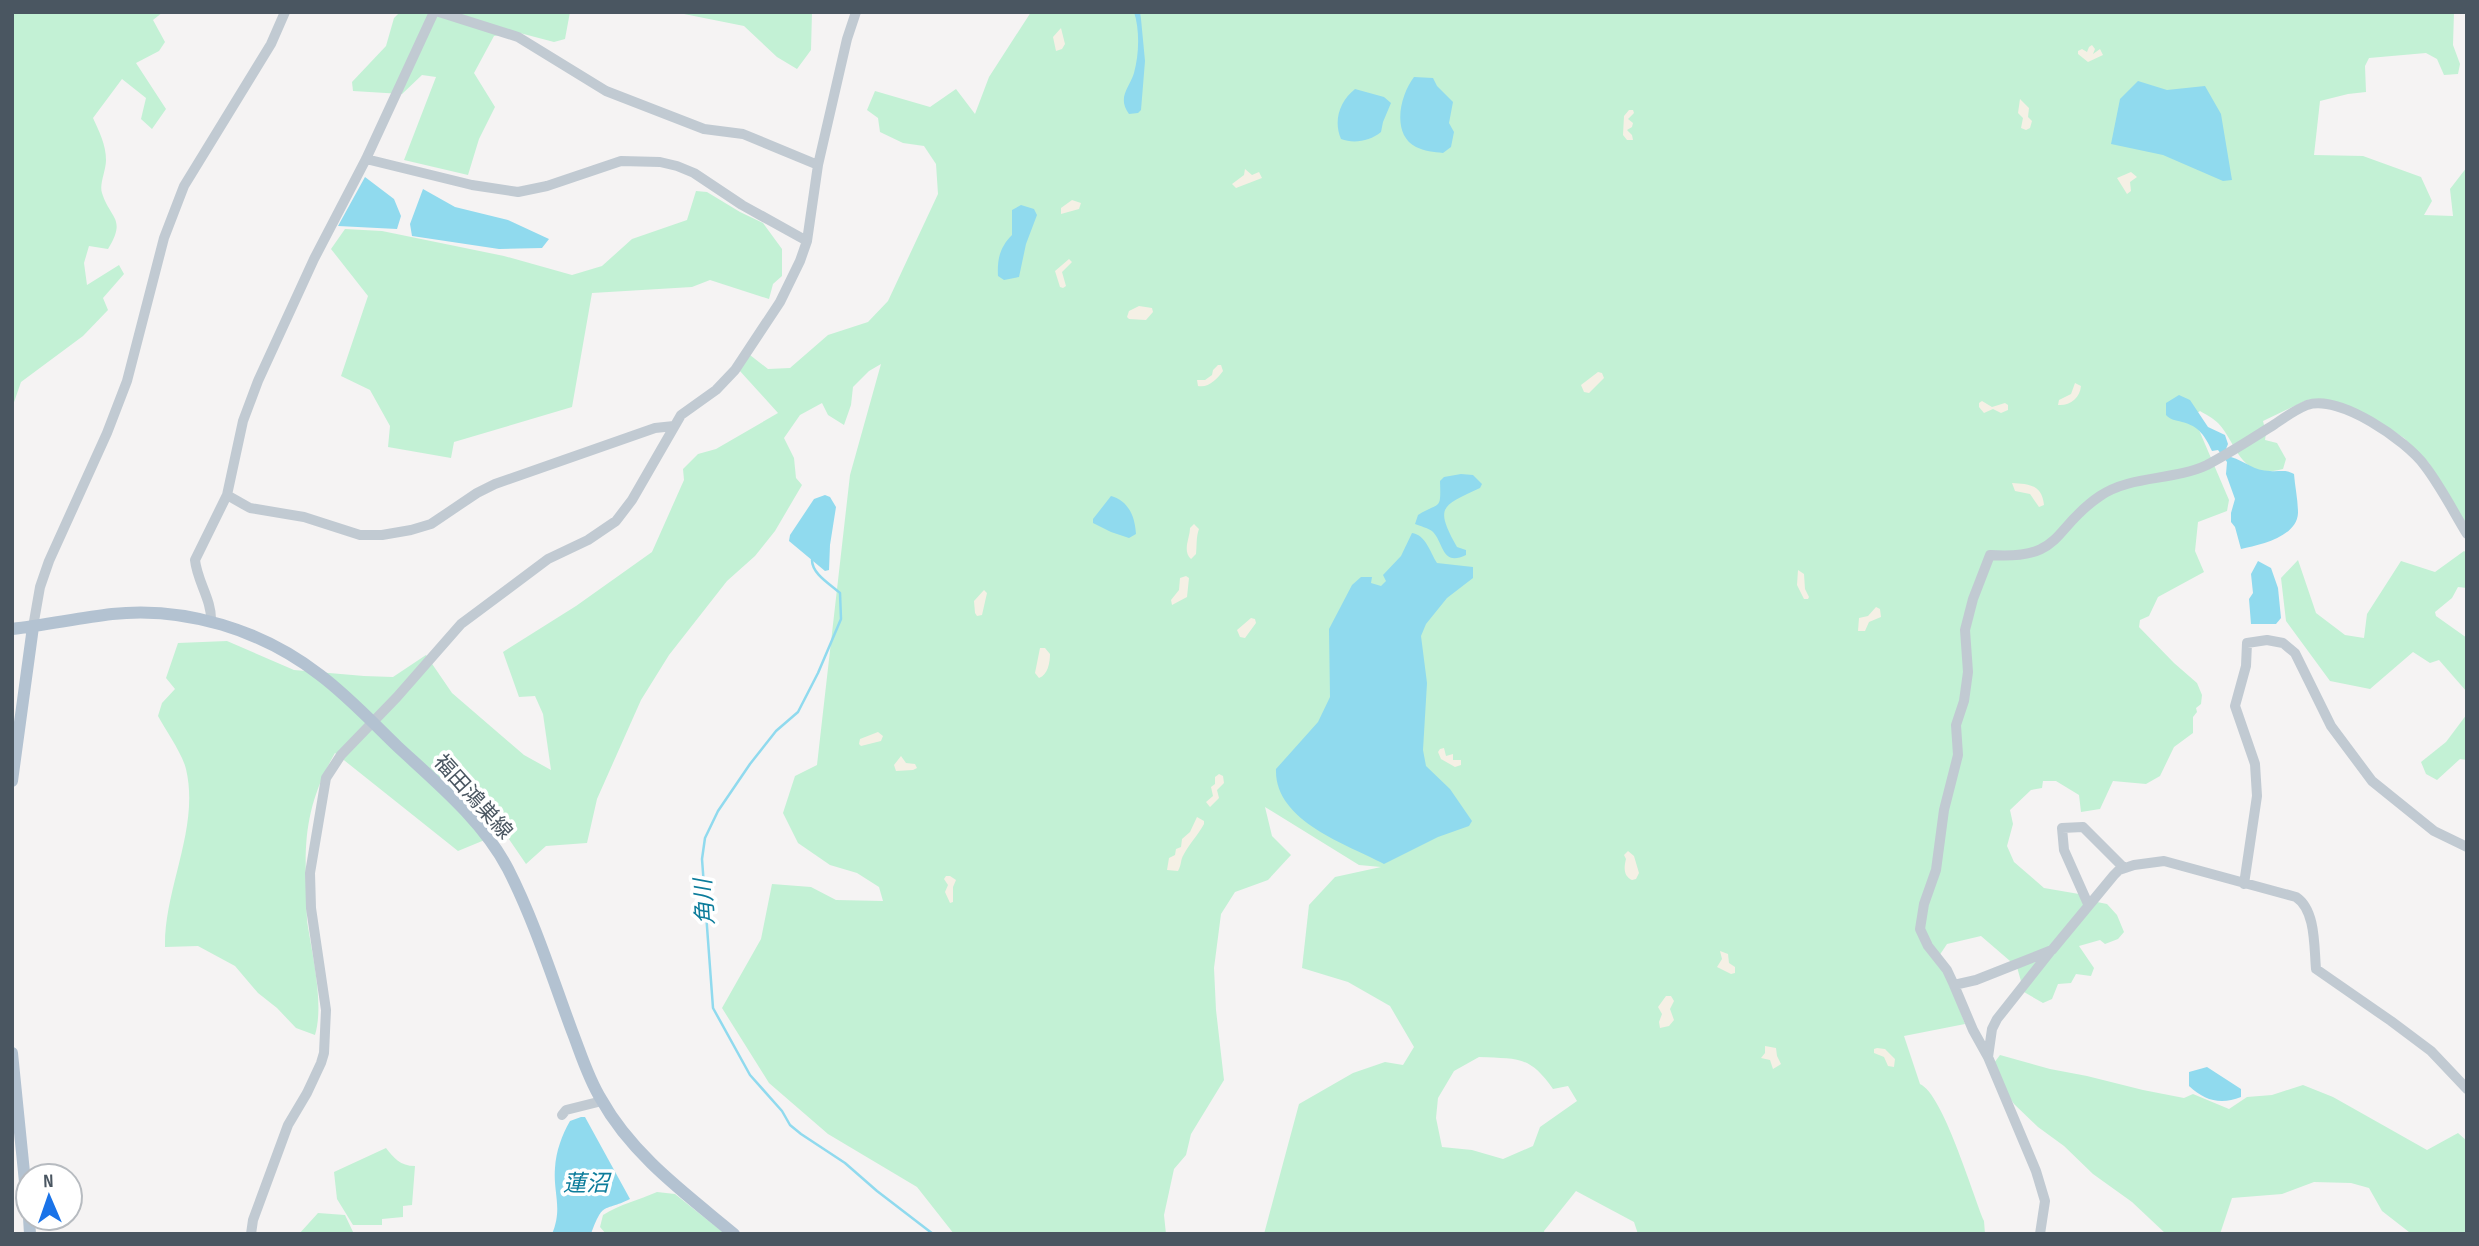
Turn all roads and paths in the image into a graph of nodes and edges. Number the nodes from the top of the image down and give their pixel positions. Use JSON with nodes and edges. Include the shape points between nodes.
{"nodes":[{"id":1,"x":285,"y":12,"type":"edge"},
{"id":2,"x":436,"y":12,"type":"edge"},
{"id":3,"x":856,"y":12,"type":"edge"},
{"id":4,"x":366,"y":159,"type":"junction"},
{"id":5,"x":818,"y":165,"type":"junction"},
{"id":6,"x":807,"y":241,"type":"junction"},
{"id":7,"x":674,"y":426,"type":"junction"},
{"id":8,"x":228,"y":495,"type":"junction"},
{"id":9,"x":2467,"y":534,"type":"edge"},
{"id":10,"x":211,"y":621,"type":"junction"},
{"id":11,"x":33,"y":627,"type":"junction"},
{"id":12,"x":12,"y":629,"type":"edge"},
{"id":13,"x":372,"y":723,"type":"junction"},
{"id":14,"x":12,"y":781,"type":"edge"},
{"id":15,"x":2467,"y":847,"type":"edge"},
{"id":16,"x":2124,"y":868,"type":"junction"},
{"id":17,"x":2244,"y":884,"type":"junction"},
{"id":18,"x":2088,"y":904,"type":"junction"},
{"id":19,"x":2052,"y":950,"type":"junction"},
{"id":20,"x":1954,"y":985,"type":"junction"},
{"id":21,"x":12,"y":1053,"type":"edge"},
{"id":22,"x":1988,"y":1057,"type":"junction"},
{"id":23,"x":2467,"y":1089,"type":"edge"},
{"id":24,"x":602,"y":1101,"type":"junction"},
{"id":25,"x":562,"y":1115,"type":"dead end"},
{"id":26,"x":23,"y":1162,"type":"edge"},
{"id":27,"x":251,"y":1234,"type":"edge"},
{"id":28,"x":734,"y":1234,"type":"edge"},
{"id":29,"x":2040,"y":1234,"type":"edge"}],
"edges":[{"from":1,"to":11,"type":"street","via":[[271,44],[184,186],[164,239],[128,381],[49,561]]},
{"from":2,"to":4,"type":"street"},
{"from":2,"to":5,"type":"street","via":[[518,37],[606,91],[705,129],[743,134]]},
{"from":3,"to":5,"type":"street"},
{"from":4,"to":6,"type":"street","via":[[519,192],[621,161],[660,162],[694,173]]},
{"from":4,"to":8,"type":"street","via":[[258,381],[243,421]]},
{"from":5,"to":6,"type":"street"},
{"from":6,"to":7,"type":"street","via":[[790,284],[735,370],[716,390],[688,408]]},
{"from":7,"to":8,"type":"street","via":[[655,428],[495,484],[431,524],[411,530],[360,535],[304,517],[250,508]]},
{"from":7,"to":13,"type":"street","via":[[616,521],[548,559],[461,624]]},
{"from":8,"to":10,"type":"street","via":[[195,560]]},
{"from":9,"to":20,"type":"street","via":[[2424,465],[2403,444],[2362,417],[2318,403],[2296,410],[2206,465],[2122,485],[2101,495],[2057,539],[2035,552],[1990,555],[1967,623],[1968,672],[1956,725],[1958,755],[1936,870],[1920,916],[1924,938]]},
{"from":10,"to":11,"type":"main road","name":"福田鴻巣線","via":[[113,614]]},
{"from":10,"to":13,"type":"main road","name":"福田鴻巣線","via":[[291,655],[322,676]]},
{"from":11,"to":12,"type":"main road","name":"福田鴻巣線"},
{"from":11,"to":14,"type":"main road"},
{"from":13,"to":24,"type":"main road","name":"福田鴻巣線","via":[[491,841],[521,896]]},
{"from":13,"to":27,"type":"street","via":[[334,764],[323,790],[310,873],[326,1010],[324,1053],[288,1125]]},
{"from":15,"to":17,"type":"street","via":[[2434,831],[2372,781],[2331,726],[2295,653],[2283,643],[2247,643],[2235,706],[2255,764],[2257,796]]},
{"from":16,"to":17,"type":"street","via":[[2165,860]]},
{"from":16,"to":18,"type":"street"},
{"from":16,"to":18,"type":"street","via":[[2083,827],[2062,828],[2064,850]]},
{"from":17,"to":23,"type":"street","via":[[2302,901],[2309,916],[2316,969],[2431,1051]]},
{"from":18,"to":19,"type":"street"},
{"from":19,"to":20,"type":"street"},
{"from":19,"to":22,"type":"street","via":[[1997,1019]]},
{"from":20,"to":22,"type":"street"},
{"from":21,"to":26,"type":"main road"},
{"from":22,"to":29,"type":"street","via":[[2042,1187],[2045,1207]]},
{"from":24,"to":25,"type":"street"},
{"from":24,"to":28,"type":"main road","name":"福田鴻巣線","via":[[651,1164]]}]}
